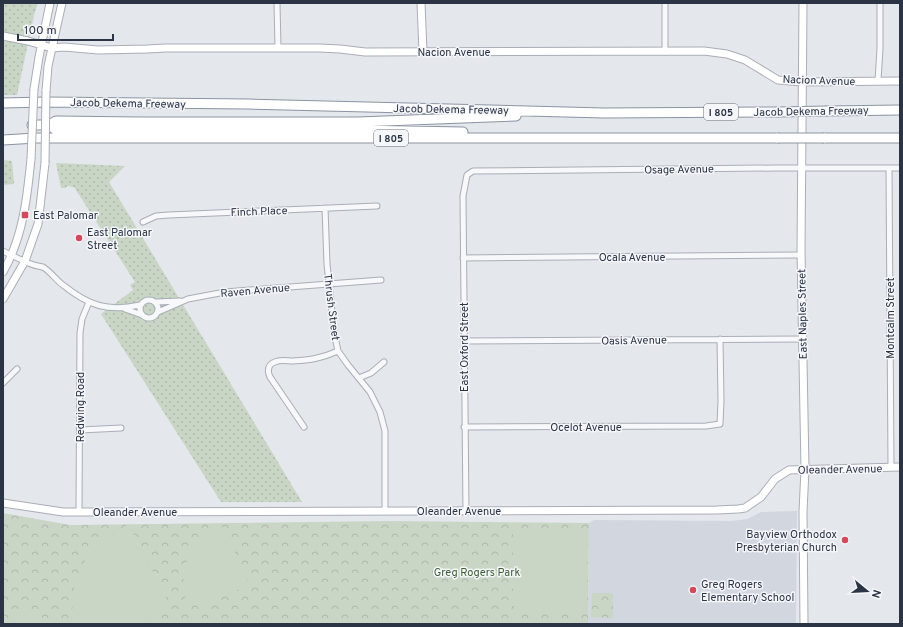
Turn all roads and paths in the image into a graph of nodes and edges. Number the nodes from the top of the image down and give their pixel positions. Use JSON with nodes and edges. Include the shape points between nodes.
{"nodes":[{"id":1,"x":50,"y":3,"type":"edge"},
{"id":2,"x":62,"y":3,"type":"edge"},
{"id":3,"x":277,"y":3,"type":"edge"},
{"id":4,"x":422,"y":3,"type":"edge"},
{"id":5,"x":664,"y":3,"type":"edge"},
{"id":6,"x":803,"y":3,"type":"edge"},
{"id":7,"x":880,"y":3,"type":"edge"},
{"id":8,"x":3,"y":36,"type":"edge"},
{"id":9,"x":42,"y":45,"type":"junction"},
{"id":10,"x":52,"y":48,"type":"junction"},
{"id":11,"x":278,"y":48,"type":"junction"},
{"id":12,"x":423,"y":52,"type":"junction"},
{"id":13,"x":665,"y":52,"type":"junction"},
{"id":14,"x":878,"y":81,"type":"junction"},
{"id":15,"x":900,"y":81,"type":"edge"},
{"id":16,"x":802,"y":82,"type":"junction"},
{"id":17,"x":3,"y":103,"type":"edge"},
{"id":18,"x":900,"y":110,"type":"edge"},
{"id":19,"x":604,"y":112,"type":"junction"},
{"id":20,"x":32,"y":124,"type":"junction"},
{"id":21,"x":47,"y":125,"type":"junction"},
{"id":22,"x":140,"y":127,"type":"junction"},
{"id":23,"x":778,"y":138,"type":"junction"},
{"id":24,"x":900,"y":138,"type":"edge"},
{"id":25,"x":3,"y":140,"type":"edge"},
{"id":26,"x":889,"y":168,"type":"junction"},
{"id":27,"x":900,"y":168,"type":"edge"},
{"id":28,"x":802,"y":169,"type":"junction"},
{"id":29,"x":465,"y":183,"type":"joint"},
{"id":30,"x":377,"y":206,"type":"dead end"},
{"id":31,"x":325,"y":208,"type":"junction"},
{"id":32,"x":143,"y":222,"type":"dead end"},
{"id":33,"x":3,"y":252,"type":"edge"},
{"id":34,"x":12,"y":255,"type":"junction"},
{"id":35,"x":801,"y":255,"type":"junction"},
{"id":36,"x":463,"y":258,"type":"junction"},
{"id":37,"x":25,"y":261,"type":"junction"},
{"id":38,"x":3,"y":272,"type":"edge"},
{"id":39,"x":381,"y":280,"type":"dead end"},
{"id":40,"x":329,"y":284,"type":"junction"},
{"id":41,"x":3,"y":299,"type":"edge"},
{"id":42,"x":183,"y":300,"type":"junction"},
{"id":43,"x":89,"y":302,"type":"junction"},
{"id":44,"x":156,"y":302,"type":"junction"},
{"id":45,"x":140,"y":305,"type":"junction"},
{"id":46,"x":124,"y":309,"type":"junction"},
{"id":47,"x":158,"y":312,"type":"junction"},
{"id":48,"x":142,"y":315,"type":"junction"},
{"id":49,"x":720,"y":339,"type":"junction"},
{"id":50,"x":803,"y":339,"type":"junction"},
{"id":51,"x":464,"y":342,"type":"junction"},
{"id":52,"x":338,"y":350,"type":"junction"},
{"id":53,"x":384,"y":362,"type":"dead end"},
{"id":54,"x":17,"y":369,"type":"dead end"},
{"id":55,"x":359,"y":378,"type":"junction"},
{"id":56,"x":3,"y":383,"type":"edge"},
{"id":57,"x":304,"y":427,"type":"dead end"},
{"id":58,"x":464,"y":427,"type":"junction"},
{"id":59,"x":121,"y":428,"type":"dead end"},
{"id":60,"x":80,"y":430,"type":"junction"},
{"id":61,"x":900,"y":467,"type":"edge"},
{"id":62,"x":891,"y":468,"type":"junction"},
{"id":63,"x":805,"y":469,"type":"junction"},
{"id":64,"x":3,"y":503,"type":"edge"},
{"id":65,"x":385,"y":511,"type":"junction"},
{"id":66,"x":79,"y":512,"type":"junction"},
{"id":67,"x":466,"y":512,"type":"junction"},
{"id":68,"x":804,"y":624,"type":"edge"}],
"edges":[{"from":1,"to":9,"type":"street"},
{"from":2,"to":10,"type":"street"},
{"from":3,"to":11,"type":"street"},
{"from":4,"to":12,"type":"street"},
{"from":5,"to":13,"type":"street"},
{"from":6,"to":16,"type":"street","name":"East Naples Street"},
{"from":7,"to":14,"type":"street"},
{"from":8,"to":9,"type":"street","name":"Nacion Avenue"},
{"from":9,"to":10,"type":"street","name":"Nacion Avenue"},
{"from":9,"to":20,"type":"street","bridge":true,"via":[[34,88]]},
{"from":10,"to":11,"type":"street","name":"Nacion Avenue"},
{"from":10,"to":21,"type":"street","bridge":true,"via":[[46,91]]},
{"from":11,"to":12,"type":"street","name":"Nacion Avenue"},
{"from":12,"to":13,"type":"street","name":"Nacion Avenue"},
{"from":13,"to":16,"type":"street","name":"Nacion Avenue","via":[[704,51],[727,54],[745,60],[778,80]]},
{"from":14,"to":15,"type":"street","name":"Nacion Avenue"},
{"from":14,"to":16,"type":"street","name":"Nacion Avenue"},
{"from":16,"to":28,"type":"street","name":"East Naples Street"},
{"from":17,"to":19,"type":"highway","name":"Jacob Dekema Freeway","number":"I 805","via":[[249,104]]},
{"from":18,"to":19,"type":"highway","name":"Jacob Dekema Freeway","number":"I 805","bridge":true},
{"from":19,"to":22,"type":"highway","via":[[358,122]]},
{"from":20,"to":21,"type":"highway"},
{"from":20,"to":34,"type":"street","bridge":true,"via":[[25,215]]},
{"from":21,"to":22,"type":"highway","via":[[56,130]]},
{"from":21,"to":37,"type":"street","bridge":true,"via":[[38,224]]},
{"from":22,"to":23,"type":"highway"},
{"from":23,"to":24,"type":"highway","number":"I 805","bridge":true},
{"from":23,"to":25,"type":"highway","number":"I 805"},
{"from":26,"to":27,"type":"street","name":"Osage Avenue"},
{"from":26,"to":28,"type":"street","name":"Osage Avenue"},
{"from":26,"to":62,"type":"street","name":"Montcalm Street"},
{"from":28,"to":29,"type":"street","name":"Osage Avenue","via":[[473,171],[467,175]]},
{"from":28,"to":35,"type":"street","name":"East Naples Street"},
{"from":29,"to":36,"type":"street","name":"East Oxford Street"},
{"from":30,"to":31,"type":"street","name":"Finch Place"},
{"from":31,"to":32,"type":"street","name":"Finch Place","via":[[169,215],[156,216]]},
{"from":31,"to":40,"type":"street","name":"Thrush Street"},
{"from":33,"to":34,"type":"street"},
{"from":34,"to":37,"type":"street"},
{"from":34,"to":38,"type":"street"},
{"from":35,"to":36,"type":"street","name":"Ocala Avenue"},
{"from":35,"to":50,"type":"street","name":"East Naples Street"},
{"from":36,"to":51,"type":"street","name":"East Oxford Street"},
{"from":37,"to":41,"type":"street"},
{"from":37,"to":43,"type":"street","via":[[42,267]]},
{"from":39,"to":40,"type":"street","name":"Raven Avenue"},
{"from":40,"to":42,"type":"street","name":"Raven Avenue","via":[[225,292]]},
{"from":40,"to":52,"type":"street","name":"Thrush Street"},
{"from":42,"to":44,"type":"street","name":"Raven Avenue"},
{"from":42,"to":47,"type":"street","name":"Raven Avenue"},
{"from":43,"to":46,"type":"street"},
{"from":43,"to":60,"type":"street","name":"Redwing Road","via":[[80,333]]},
{"from":44,"to":45,"type":"street","via":[[152,299],[146,300]]},
{"from":44,"to":47,"type":"street"},
{"from":45,"to":46,"type":"street"},
{"from":45,"to":48,"type":"street"},
{"from":46,"to":48,"type":"street"},
{"from":47,"to":48,"type":"street","via":[[151,318]]},
{"from":49,"to":50,"type":"street","name":"Oasis Avenue"},
{"from":49,"to":51,"type":"street","name":"Oasis Avenue"},
{"from":49,"to":58,"type":"street","name":"Ocelot Avenue","via":[[720,424]]},
{"from":50,"to":63,"type":"street","name":"East Naples Street"},
{"from":51,"to":58,"type":"street","name":"East Oxford Street"},
{"from":52,"to":55,"type":"street","name":"Thrush Street"},
{"from":52,"to":57,"type":"street","via":[[312,360],[278,361],[269,366],[270,377]]},
{"from":53,"to":55,"type":"street","via":[[371,373]]},
{"from":54,"to":56,"type":"street"},
{"from":55,"to":65,"type":"street","name":"Thrush Street","via":[[370,392],[380,412],[385,431]]},
{"from":58,"to":67,"type":"street","name":"East Oxford Street"},
{"from":59,"to":60,"type":"street"},
{"from":60,"to":66,"type":"street","name":"Redwing Road"},
{"from":61,"to":62,"type":"street","name":"Oleander Avenue"},
{"from":62,"to":63,"type":"street","name":"Oleander Avenue"},
{"from":63,"to":67,"type":"street","name":"Oleander Avenue","via":[[790,470],[779,475],[757,500],[745,508],[738,509]]},
{"from":63,"to":68,"type":"street","name":"East Naples Street"},
{"from":64,"to":66,"type":"street","name":"Oleander Avenue"},
{"from":65,"to":66,"type":"street","name":"Oleander Avenue"},
{"from":65,"to":67,"type":"street","name":"Oleander Avenue"}]}
